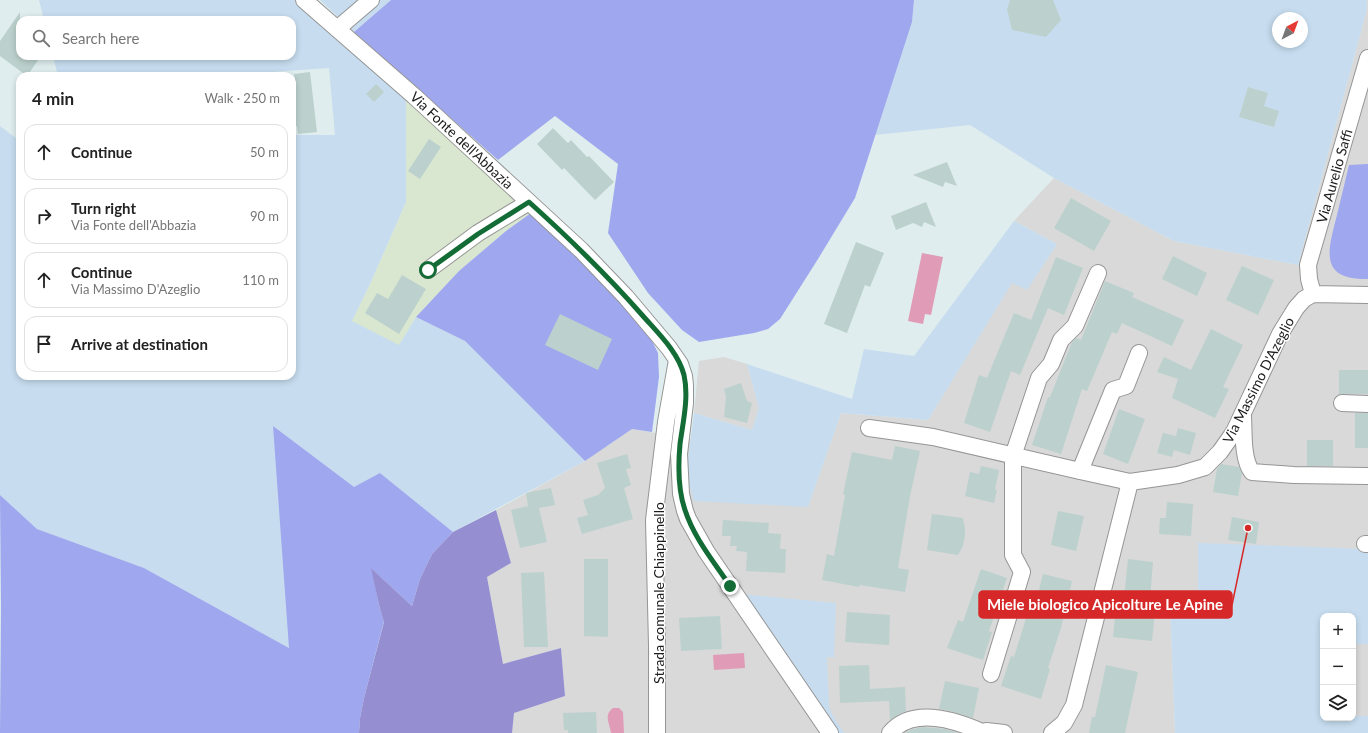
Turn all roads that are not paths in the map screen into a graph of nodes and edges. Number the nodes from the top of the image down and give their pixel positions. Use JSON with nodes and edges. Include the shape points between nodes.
{"nodes":[{"id":1,"x":304,"y":0,"type":"edge"},
{"id":2,"x":371,"y":0,"type":"edge"},
{"id":3,"x":337,"y":29,"type":"junction"},
{"id":4,"x":1368,"y":58,"type":"edge"},
{"id":5,"x":1366,"y":74,"type":"edge"},
{"id":6,"x":529,"y":202,"type":"junction"},
{"id":7,"x":428,"y":270,"type":"dead end"},
{"id":8,"x":1098,"y":272,"type":"dead end"},
{"id":9,"x":1313,"y":294,"type":"junction"},
{"id":10,"x":1368,"y":295,"type":"edge"},
{"id":11,"x":1139,"y":353,"type":"dead end"},
{"id":12,"x":677,"y":359,"type":"junction"},
{"id":13,"x":1342,"y":403,"type":"dead end"},
{"id":14,"x":1368,"y":404,"type":"edge"},
{"id":15,"x":1242,"y":414,"type":"junction"},
{"id":16,"x":869,"y":428,"type":"dead end"},
{"id":17,"x":1013,"y":456,"type":"junction"},
{"id":18,"x":1080,"y":471,"type":"junction"},
{"id":19,"x":1368,"y":476,"type":"edge"},
{"id":20,"x":1130,"y":482,"type":"junction"},
{"id":21,"x":991,"y":674,"type":"dead end"},
{"id":22,"x":981,"y":732,"type":"edge"},
{"id":23,"x":657,"y":733,"type":"edge"},
{"id":24,"x":830,"y":733,"type":"edge"},
{"id":25,"x":890,"y":733,"type":"edge"},
{"id":26,"x":1004,"y":733,"type":"edge"},
{"id":27,"x":1052,"y":733,"type":"edge"}],
"edges":[{"from":1,"to":3,"type":"street","name":"Via Fonte dell'Abbazia"},
{"from":2,"to":3,"type":"street"},
{"from":3,"to":6,"type":"street","name":"Via Fonte dell'Abbazia"},
{"from":4,"to":5,"type":"street","name":"Via Aurelio Saffi"},
{"from":5,"to":9,"type":"street","name":"Via Aurelio Saffi","via":[[1308,265]]},
{"from":6,"to":7,"type":"street"},
{"from":6,"to":12,"type":"street","name":"Via Fonte dell'Abbazia","via":[[612,282]]},
{"from":8,"to":17,"type":"street","via":[[1075,326],[1061,340],[1051,364],[1039,378]]},
{"from":9,"to":10,"type":"street"},
{"from":9,"to":15,"type":"street","name":"Via Massimo D'Azeglio","via":[[1296,308],[1280,334]]},
{"from":11,"to":18,"type":"street","via":[[1126,386],[1113,390]]},
{"from":12,"to":23,"type":"street","name":"Strada comunale Chiappinello","via":[[654,520],[658,653]]},
{"from":12,"to":24,"type":"street","via":[[684,376],[686,393],[679,464],[680,489],[685,511],[706,551]]},
{"from":13,"to":14,"type":"street"},
{"from":15,"to":19,"type":"street","via":[[1246,460],[1252,472]]},
{"from":15,"to":20,"type":"street","name":"Via Massimo D'Azeglio","via":[[1234,432],[1220,452],[1205,466],[1178,475]]},
{"from":16,"to":17,"type":"street","via":[[933,437]]},
{"from":17,"to":18,"type":"street"},
{"from":17,"to":21,"type":"street","via":[[1013,555],[1022,572]]},
{"from":18,"to":20,"type":"street"},
{"from":20,"to":27,"type":"street","via":[[1075,702],[1064,723]]},
{"from":22,"to":25,"type":"street","via":[[950,720],[924,718],[900,724]]},
{"from":22,"to":26,"type":"street"}]}
